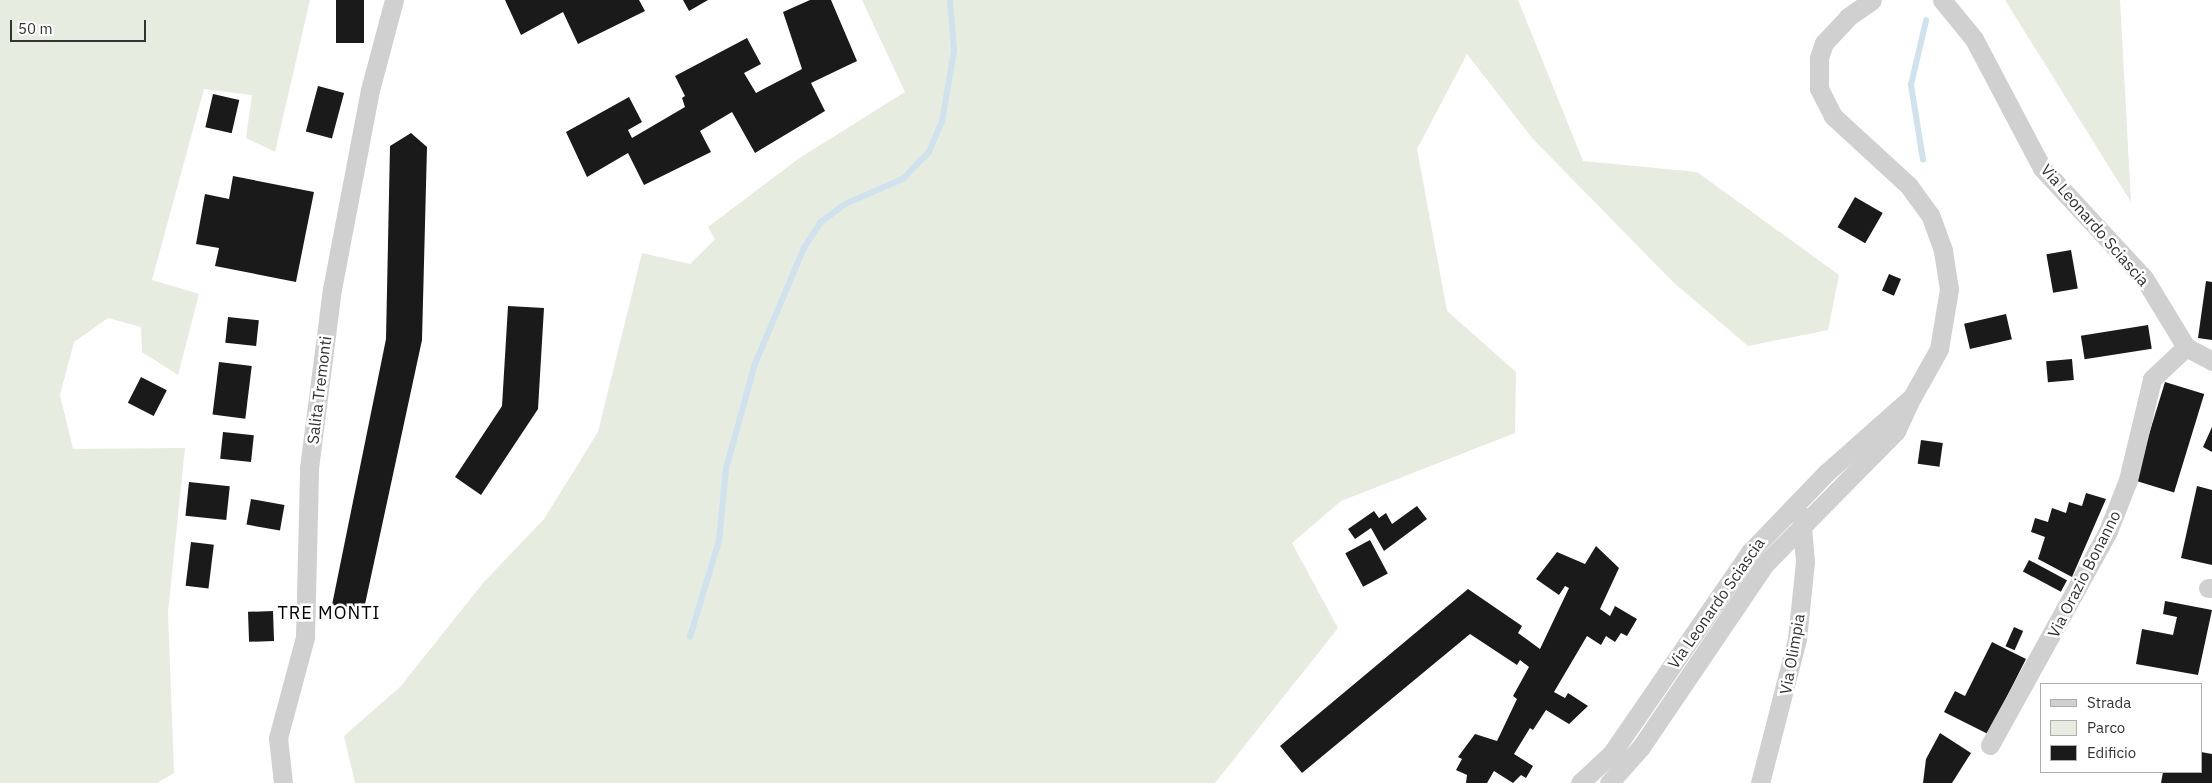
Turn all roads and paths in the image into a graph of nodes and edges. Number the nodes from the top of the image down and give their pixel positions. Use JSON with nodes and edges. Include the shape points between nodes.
{"nodes":[{"id":1,"x":394,"y":0,"type":"edge"},
{"id":2,"x":1872,"y":0,"type":"edge"},
{"id":3,"x":1942,"y":0,"type":"edge"},
{"id":4,"x":2186,"y":347,"type":"junction"},
{"id":5,"x":2212,"y":361,"type":"edge"},
{"id":6,"x":1912,"y":397,"type":"junction"},
{"id":7,"x":1797,"y":502,"type":"junction"},
{"id":8,"x":1803,"y":522,"type":"junction"},
{"id":9,"x":1699,"y":624,"type":"junction"},
{"id":10,"x":1716,"y":635,"type":"junction"},
{"id":11,"x":1660,"y":684,"type":"junction"},
{"id":12,"x":1676,"y":694,"type":"junction"},
{"id":13,"x":1990,"y":744,"type":"dead end"},
{"id":14,"x":283,"y":783,"type":"edge"},
{"id":15,"x":1580,"y":783,"type":"edge"},
{"id":16,"x":1609,"y":783,"type":"edge"},
{"id":17,"x":1760,"y":783,"type":"edge"}],
"edges":[{"from":1,"to":14,"type":"street","name":"Salita Tremonti","via":[[370,90],[332,290],[308,485],[305,638],[278,738]]},
{"from":2,"to":6,"type":"street","name":"Via Leonardo Sciascia","via":[[1834,29],[1819,58],[1817,74],[1833,116],[1920,200],[1943,250],[1949,290],[1945,330],[1932,364]]},
{"from":3,"to":4,"type":"street","name":"Via Leonardo Sciascia","via":[[1974,40],[2042,168],[2144,278]]},
{"from":4,"to":5,"type":"street"},
{"from":4,"to":13,"type":"street","name":"Via Orazio Bonanno","via":[[2152,379],[2128,480],[2108,531]]},
{"from":6,"to":7,"type":"street","name":"Via Leonardo Sciascia"},
{"from":6,"to":8,"type":"street","name":"Via Leonardo Sciascia","via":[[1896,431]]},
{"from":7,"to":8,"type":"street","name":"Via Olimpia"},
{"from":7,"to":9,"type":"street","name":"Via Leonardo Sciascia","via":[[1750,552]]},
{"from":8,"to":10,"type":"street","name":"Via Leonardo Sciascia","via":[[1764,565]]},
{"from":8,"to":17,"type":"street","name":"Via Olimpia","via":[[1805,561],[1797,639]]},
{"from":9,"to":10,"type":"street"},
{"from":9,"to":11,"type":"street","name":"Via Leonardo Sciascia"},
{"from":10,"to":12,"type":"street","name":"Via Leonardo Sciascia"},
{"from":11,"to":12,"type":"street"},
{"from":11,"to":15,"type":"street","name":"Via Leonardo Sciascia","via":[[1612,753]]},
{"from":12,"to":16,"type":"street","name":"Via Leonardo Sciascia"}]}
